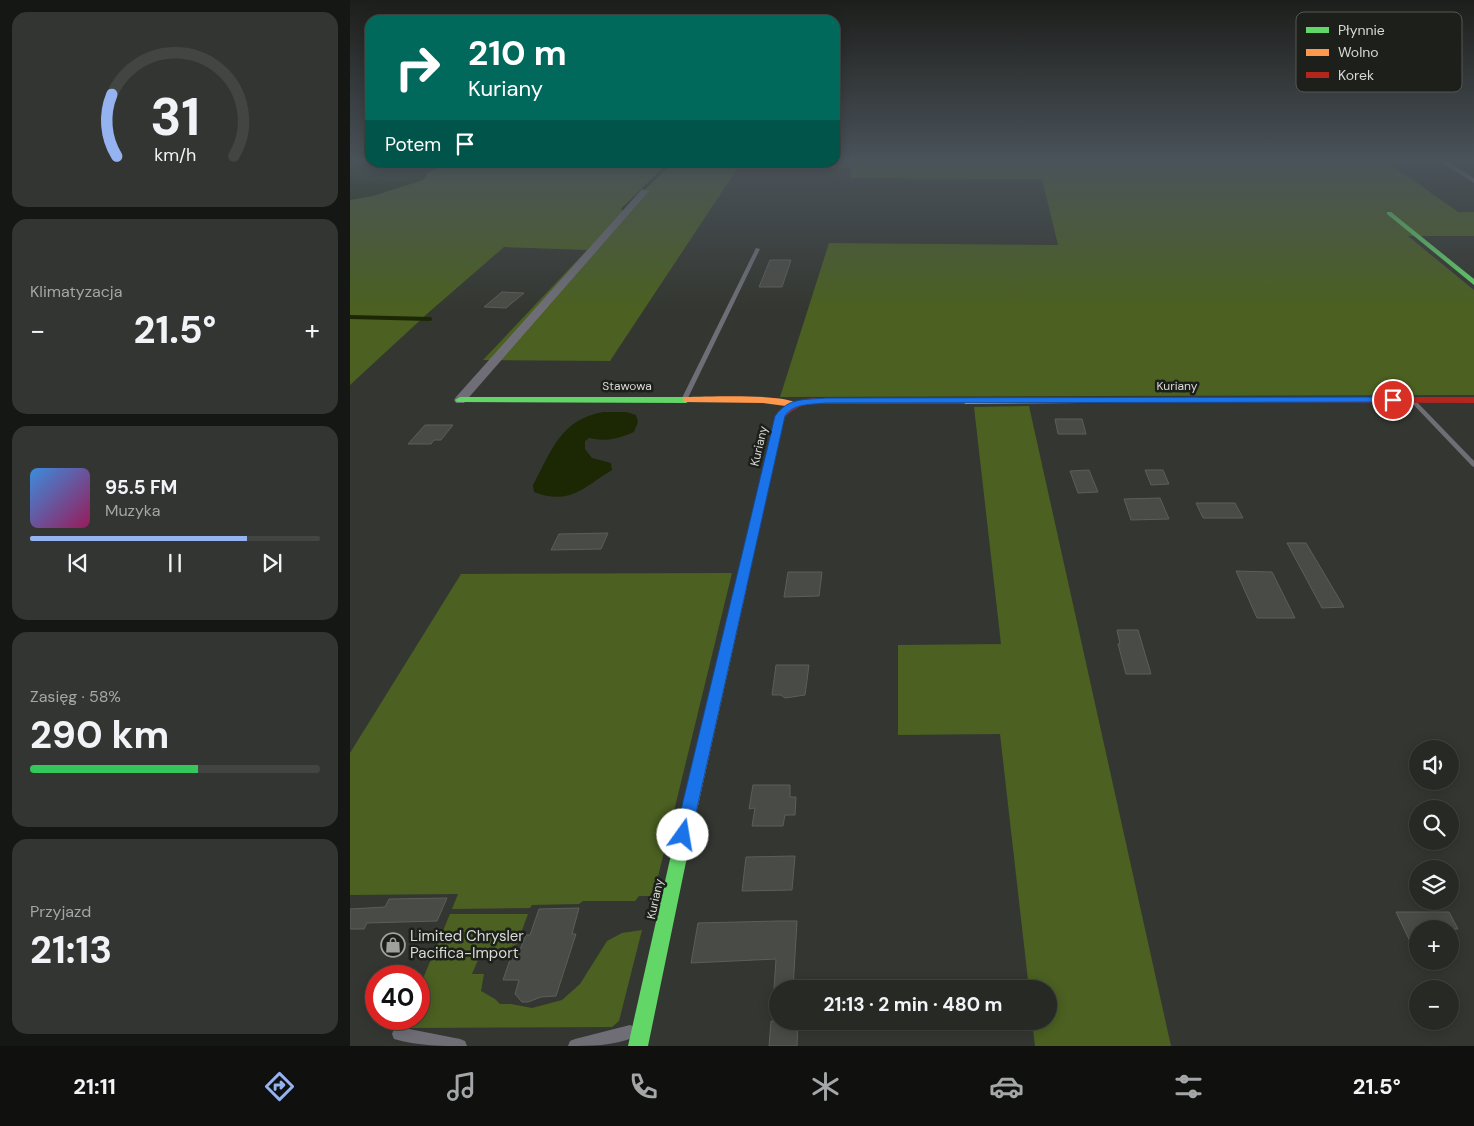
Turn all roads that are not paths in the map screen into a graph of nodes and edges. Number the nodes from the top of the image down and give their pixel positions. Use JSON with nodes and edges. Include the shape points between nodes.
{"nodes":[{"id":1,"x":628,"y":210,"type":"edge"},
{"id":2,"x":1389,"y":213,"type":"dead end"},
{"id":3,"x":758,"y":249,"type":"dead end"},
{"id":4,"x":1474,"y":283,"type":"edge"},
{"id":5,"x":460,"y":400,"type":"joint"},
{"id":6,"x":684,"y":400,"type":"junction"},
{"id":7,"x":1412,"y":400,"type":"junction"},
{"id":8,"x":1474,"y":400,"type":"edge"},
{"id":9,"x":794,"y":404,"type":"junction"},
{"id":10,"x":1474,"y":466,"type":"edge"},
{"id":11,"x":641,"y":1029,"type":"junction"},
{"id":12,"x":399,"y":1034,"type":"dead end"},
{"id":13,"x":460,"y":1046,"type":"edge"},
{"id":14,"x":575,"y":1046,"type":"edge"},
{"id":15,"x":638,"y":1046,"type":"edge"}],
"edges":[{"from":1,"to":5,"type":"street"},
{"from":2,"to":4,"type":"street"},
{"from":3,"to":6,"type":"lane"},
{"from":5,"to":6,"type":"street","name":"Stawowa"},
{"from":6,"to":9,"type":"street","name":"Stawowa","via":[[763,400]]},
{"from":7,"to":8,"type":"street","name":"Kuriany"},
{"from":7,"to":9,"type":"street","name":"Kuriany","via":[[826,401]]},
{"from":7,"to":10,"type":"lane"},
{"from":9,"to":11,"type":"street","name":"Kuriany","via":[[780,416]]},
{"from":11,"to":14,"type":"lane"},
{"from":11,"to":15,"type":"street","name":"Kuriany"},
{"from":12,"to":13,"type":"lane"}]}
